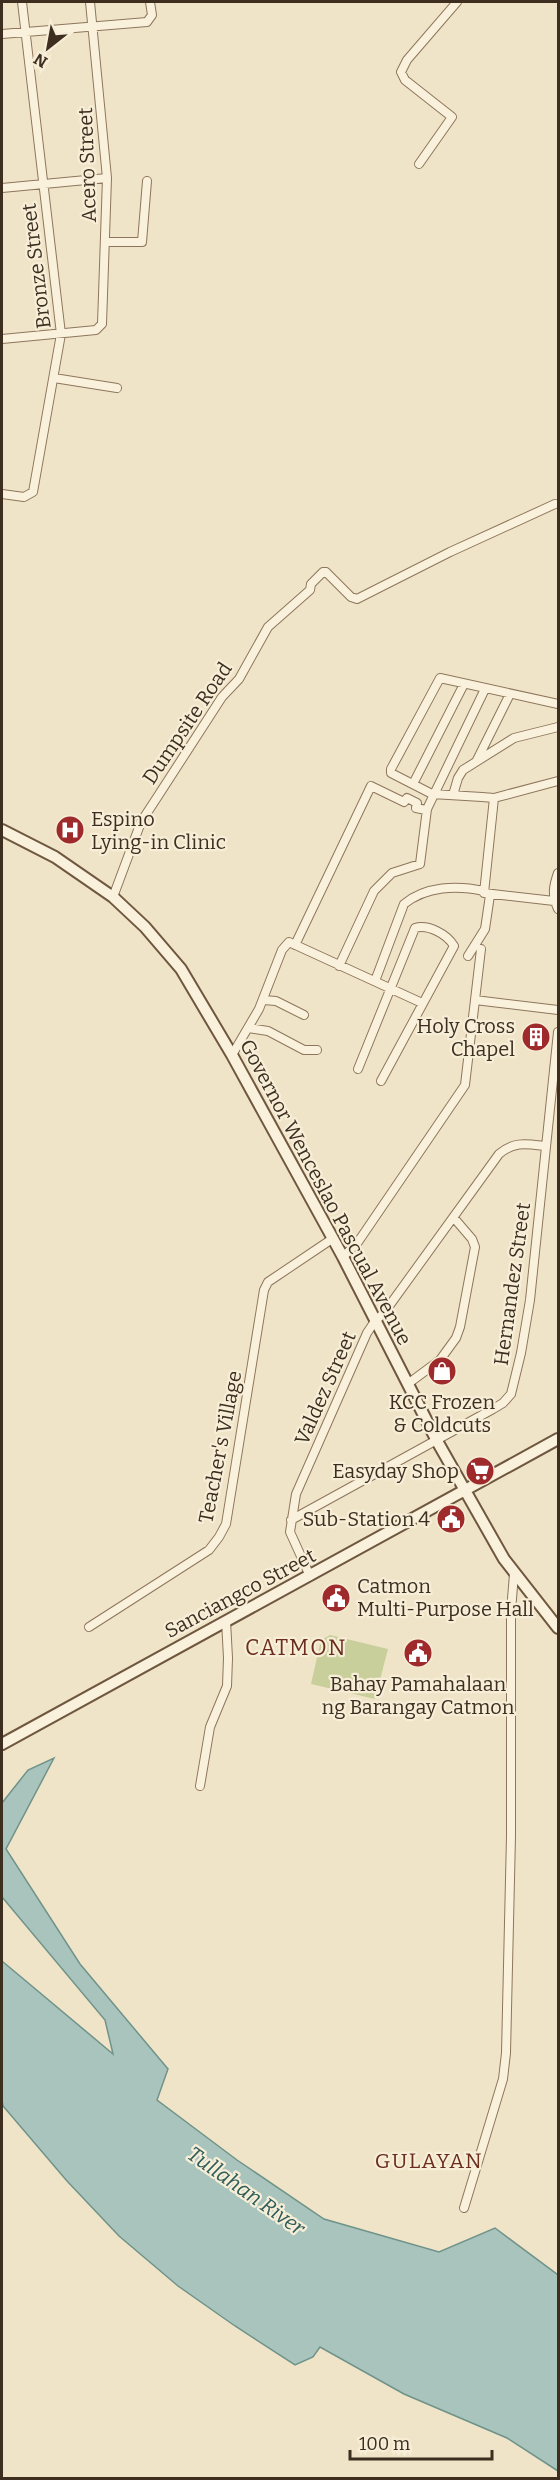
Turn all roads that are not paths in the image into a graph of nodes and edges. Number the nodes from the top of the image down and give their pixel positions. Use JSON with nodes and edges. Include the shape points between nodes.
{"nodes":[{"id":1,"x":22,"y":2,"type":"edge"},
{"id":2,"x":90,"y":2,"type":"edge"},
{"id":3,"x":150,"y":2,"type":"edge"},
{"id":4,"x":457,"y":2,"type":"edge"},
{"id":5,"x":93,"y":27,"type":"junction"},
{"id":6,"x":25,"y":32,"type":"junction"},
{"id":7,"x":2,"y":34,"type":"edge"},
{"id":8,"x":419,"y":164,"type":"dead end"},
{"id":9,"x":107,"y":178,"type":"junction"},
{"id":10,"x":147,"y":181,"type":"dead end"},
{"id":11,"x":43,"y":183,"type":"junction"},
{"id":12,"x":2,"y":188,"type":"edge"},
{"id":13,"x":106,"y":242,"type":"junction"},
{"id":14,"x":61,"y":334,"type":"junction"},
{"id":15,"x":2,"y":339,"type":"edge"},
{"id":16,"x":54,"y":378,"type":"junction"},
{"id":17,"x":117,"y":388,"type":"dead end"},
{"id":18,"x":2,"y":494,"type":"edge"},
{"id":19,"x":555,"y":504,"type":"dead end"},
{"id":20,"x":464,"y":684,"type":"junction"},
{"id":21,"x":485,"y":689,"type":"junction"},
{"id":22,"x":510,"y":694,"type":"junction"},
{"id":23,"x":558,"y":704,"type":"edge"},
{"id":24,"x":558,"y":727,"type":"edge"},
{"id":25,"x":477,"y":762,"type":"junction"},
{"id":26,"x":558,"y":781,"type":"edge"},
{"id":27,"x":412,"y":784,"type":"junction"},
{"id":28,"x":432,"y":794,"type":"junction"},
{"id":29,"x":453,"y":795,"type":"junction"},
{"id":30,"x":494,"y":798,"type":"junction"},
{"id":31,"x":426,"y":810,"type":"junction"},
{"id":32,"x":2,"y":830,"type":"edge"},
{"id":33,"x":558,"y":873,"type":"edge"},
{"id":34,"x":487,"y":893,"type":"junction"},
{"id":35,"x":113,"y":897,"type":"junction"},
{"id":36,"x":554,"y":901,"type":"junction"},
{"id":37,"x":558,"y":909,"type":"edge"},
{"id":38,"x":295,"y":945,"type":"junction"},
{"id":39,"x":481,"y":949,"type":"dead end"},
{"id":40,"x":468,"y":956,"type":"dead end"},
{"id":41,"x":339,"y":966,"type":"junction"},
{"id":42,"x":375,"y":981,"type":"junction"},
{"id":43,"x":392,"y":988,"type":"junction"},
{"id":44,"x":263,"y":1000,"type":"junction"},
{"id":45,"x":475,"y":1000,"type":"junction"},
{"id":46,"x":422,"y":1004,"type":"junction"},
{"id":47,"x":558,"y":1010,"type":"edge"},
{"id":48,"x":304,"y":1015,"type":"dead end"},
{"id":49,"x":248,"y":1028,"type":"junction"},
{"id":50,"x":558,"y":1032,"type":"edge"},
{"id":51,"x":317,"y":1050,"type":"dead end"},
{"id":52,"x":231,"y":1055,"type":"junction"},
{"id":53,"x":358,"y":1070,"type":"dead end"},
{"id":54,"x":381,"y":1081,"type":"dead end"},
{"id":55,"x":545,"y":1146,"type":"junction"},
{"id":56,"x":454,"y":1218,"type":"junction"},
{"id":57,"x":332,"y":1239,"type":"junction"},
{"id":58,"x":343,"y":1257,"type":"junction"},
{"id":59,"x":375,"y":1321,"type":"junction"},
{"id":60,"x":409,"y":1383,"type":"junction"},
{"id":61,"x":558,"y":1439,"type":"edge"},
{"id":62,"x":438,"y":1441,"type":"junction"},
{"id":63,"x":465,"y":1492,"type":"junction"},
{"id":64,"x":291,"y":1520,"type":"junction"},
{"id":65,"x":514,"y":1574,"type":"junction"},
{"id":66,"x":310,"y":1576,"type":"junction"},
{"id":67,"x":226,"y":1621,"type":"junction"},
{"id":68,"x":89,"y":1627,"type":"dead end"},
{"id":69,"x":558,"y":1628,"type":"edge"},
{"id":70,"x":2,"y":1744,"type":"edge"},
{"id":71,"x":200,"y":1786,"type":"dead end"},
{"id":72,"x":464,"y":2208,"type":"dead end"}],
"edges":[{"from":1,"to":6,"type":"street","name":"Bronze Street"},
{"from":2,"to":5,"type":"street","name":"Acero Street"},
{"from":3,"to":5,"type":"street","via":[[147,22]]},
{"from":4,"to":8,"type":"street","via":[[401,72],[405,80],[452,117]]},
{"from":5,"to":6,"type":"street"},
{"from":5,"to":9,"type":"street","name":"Acero Street"},
{"from":6,"to":7,"type":"street"},
{"from":6,"to":11,"type":"street","name":"Bronze Street"},
{"from":9,"to":11,"type":"street"},
{"from":9,"to":13,"type":"street","name":"Acero Street"},
{"from":10,"to":13,"type":"street","via":[[142,242]]},
{"from":11,"to":12,"type":"street"},
{"from":11,"to":14,"type":"street","name":"Bronze Street"},
{"from":13,"to":14,"type":"street","name":"Acero Street","via":[[100,328]]},
{"from":14,"to":15,"type":"street"},
{"from":14,"to":16,"type":"street","name":"Bronze Street"},
{"from":16,"to":17,"type":"street"},
{"from":16,"to":18,"type":"street","name":"Bronze Street","via":[[33,492],[24,497]]},
{"from":19,"to":35,"type":"street","name":"Dumpsite Road","via":[[357,599],[323,572],[310,590],[268,627],[239,679],[222,697],[141,822]]},
{"from":20,"to":21,"type":"street"},
{"from":20,"to":27,"type":"street"},
{"from":20,"to":27,"type":"street","via":[[440,678],[393,765],[391,773]]},
{"from":21,"to":22,"type":"street"},
{"from":21,"to":28,"type":"street"},
{"from":22,"to":23,"type":"street"},
{"from":22,"to":25,"type":"street"},
{"from":24,"to":25,"type":"street","via":[[514,738]]},
{"from":25,"to":29,"type":"street","via":[[463,770]]},
{"from":26,"to":30,"type":"street"},
{"from":27,"to":28,"type":"street"},
{"from":28,"to":29,"type":"street"},
{"from":28,"to":31,"type":"street"},
{"from":29,"to":30,"type":"street"},
{"from":30,"to":34,"type":"street"},
{"from":31,"to":38,"type":"street","via":[[416,808],[417,803],[407,798],[404,802],[370,786]]},
{"from":31,"to":41,"type":"street","via":[[420,864],[392,873],[374,891]]},
{"from":32,"to":35,"type":"main road","name":"Governor Wenceslao Pascual Avenue","via":[[55,857]]},
{"from":33,"to":36,"type":"street"},
{"from":34,"to":36,"type":"street"},
{"from":34,"to":40,"type":"street","via":[[485,929]]},
{"from":34,"to":42,"type":"street","via":[[457,886],[404,904]]},
{"from":35,"to":52,"type":"main road","name":"Governor Wenceslao Pascual Avenue","via":[[181,969]]},
{"from":36,"to":37,"type":"street"},
{"from":38,"to":41,"type":"street"},
{"from":38,"to":44,"type":"street","via":[[289,942],[282,950]]},
{"from":39,"to":45,"type":"street"},
{"from":41,"to":42,"type":"street"},
{"from":42,"to":43,"type":"street"},
{"from":43,"to":46,"type":"street"},
{"from":43,"to":46,"type":"street","via":[[415,928],[435,930],[454,946]]},
{"from":43,"to":53,"type":"street"},
{"from":44,"to":48,"type":"street","via":[[276,1000]]},
{"from":44,"to":49,"type":"street"},
{"from":45,"to":47,"type":"street"},
{"from":45,"to":58,"type":"street","via":[[465,1085],[358,1242]]},
{"from":46,"to":54,"type":"street"},
{"from":49,"to":51,"type":"street","via":[[268,1031],[304,1050]]},
{"from":49,"to":52,"type":"street"},
{"from":50,"to":55,"type":"street","name":"Hernandez Street"},
{"from":52,"to":57,"type":"main road","name":"Governor Wenceslao Pascual Avenue"},
{"from":55,"to":56,"type":"street","name":"Valdez Street","via":[[508,1146]]},
{"from":55,"to":62,"type":"street","name":"Hernandez Street","via":[[530,1300],[513,1389],[503,1403]]},
{"from":56,"to":59,"type":"street","name":"Valdez Street"},
{"from":56,"to":60,"type":"street","via":[[475,1247],[460,1327],[448,1352]]},
{"from":57,"to":58,"type":"main road","name":"Governor Wenceslao Pascual Avenue"},
{"from":57,"to":68,"type":"street","name":"Teacher's Village","via":[[268,1282],[264,1290],[226,1524],[219,1538],[209,1550]]},
{"from":58,"to":59,"type":"main road","name":"Governor Wenceslao Pascual Avenue"},
{"from":59,"to":60,"type":"main road","name":"Governor Wenceslao Pascual Avenue"},
{"from":59,"to":64,"type":"street","name":"Valdez Street","via":[[296,1494]]},
{"from":60,"to":62,"type":"main road","name":"Governor Wenceslao Pascual Avenue"},
{"from":61,"to":63,"type":"main road","name":"Sanciangco Street"},
{"from":62,"to":63,"type":"main road","name":"Governor Wenceslao Pascual Avenue"},
{"from":62,"to":64,"type":"street","name":"Hernandez Street"},
{"from":63,"to":65,"type":"main road","name":"Governor Wenceslao Pascual Avenue"},
{"from":63,"to":66,"type":"main road","name":"Sanciangco Street"},
{"from":64,"to":66,"type":"street","name":"Valdez Street","via":[[290,1532]]},
{"from":65,"to":69,"type":"main road","name":"Governor Wenceslao Pascual Avenue"},
{"from":65,"to":72,"type":"street","via":[[507,2053]]},
{"from":66,"to":67,"type":"main road","name":"Sanciangco Street"},
{"from":67,"to":70,"type":"main road","name":"Sanciangco Street"},
{"from":67,"to":71,"type":"street","via":[[227,1686],[210,1727]]}]}
